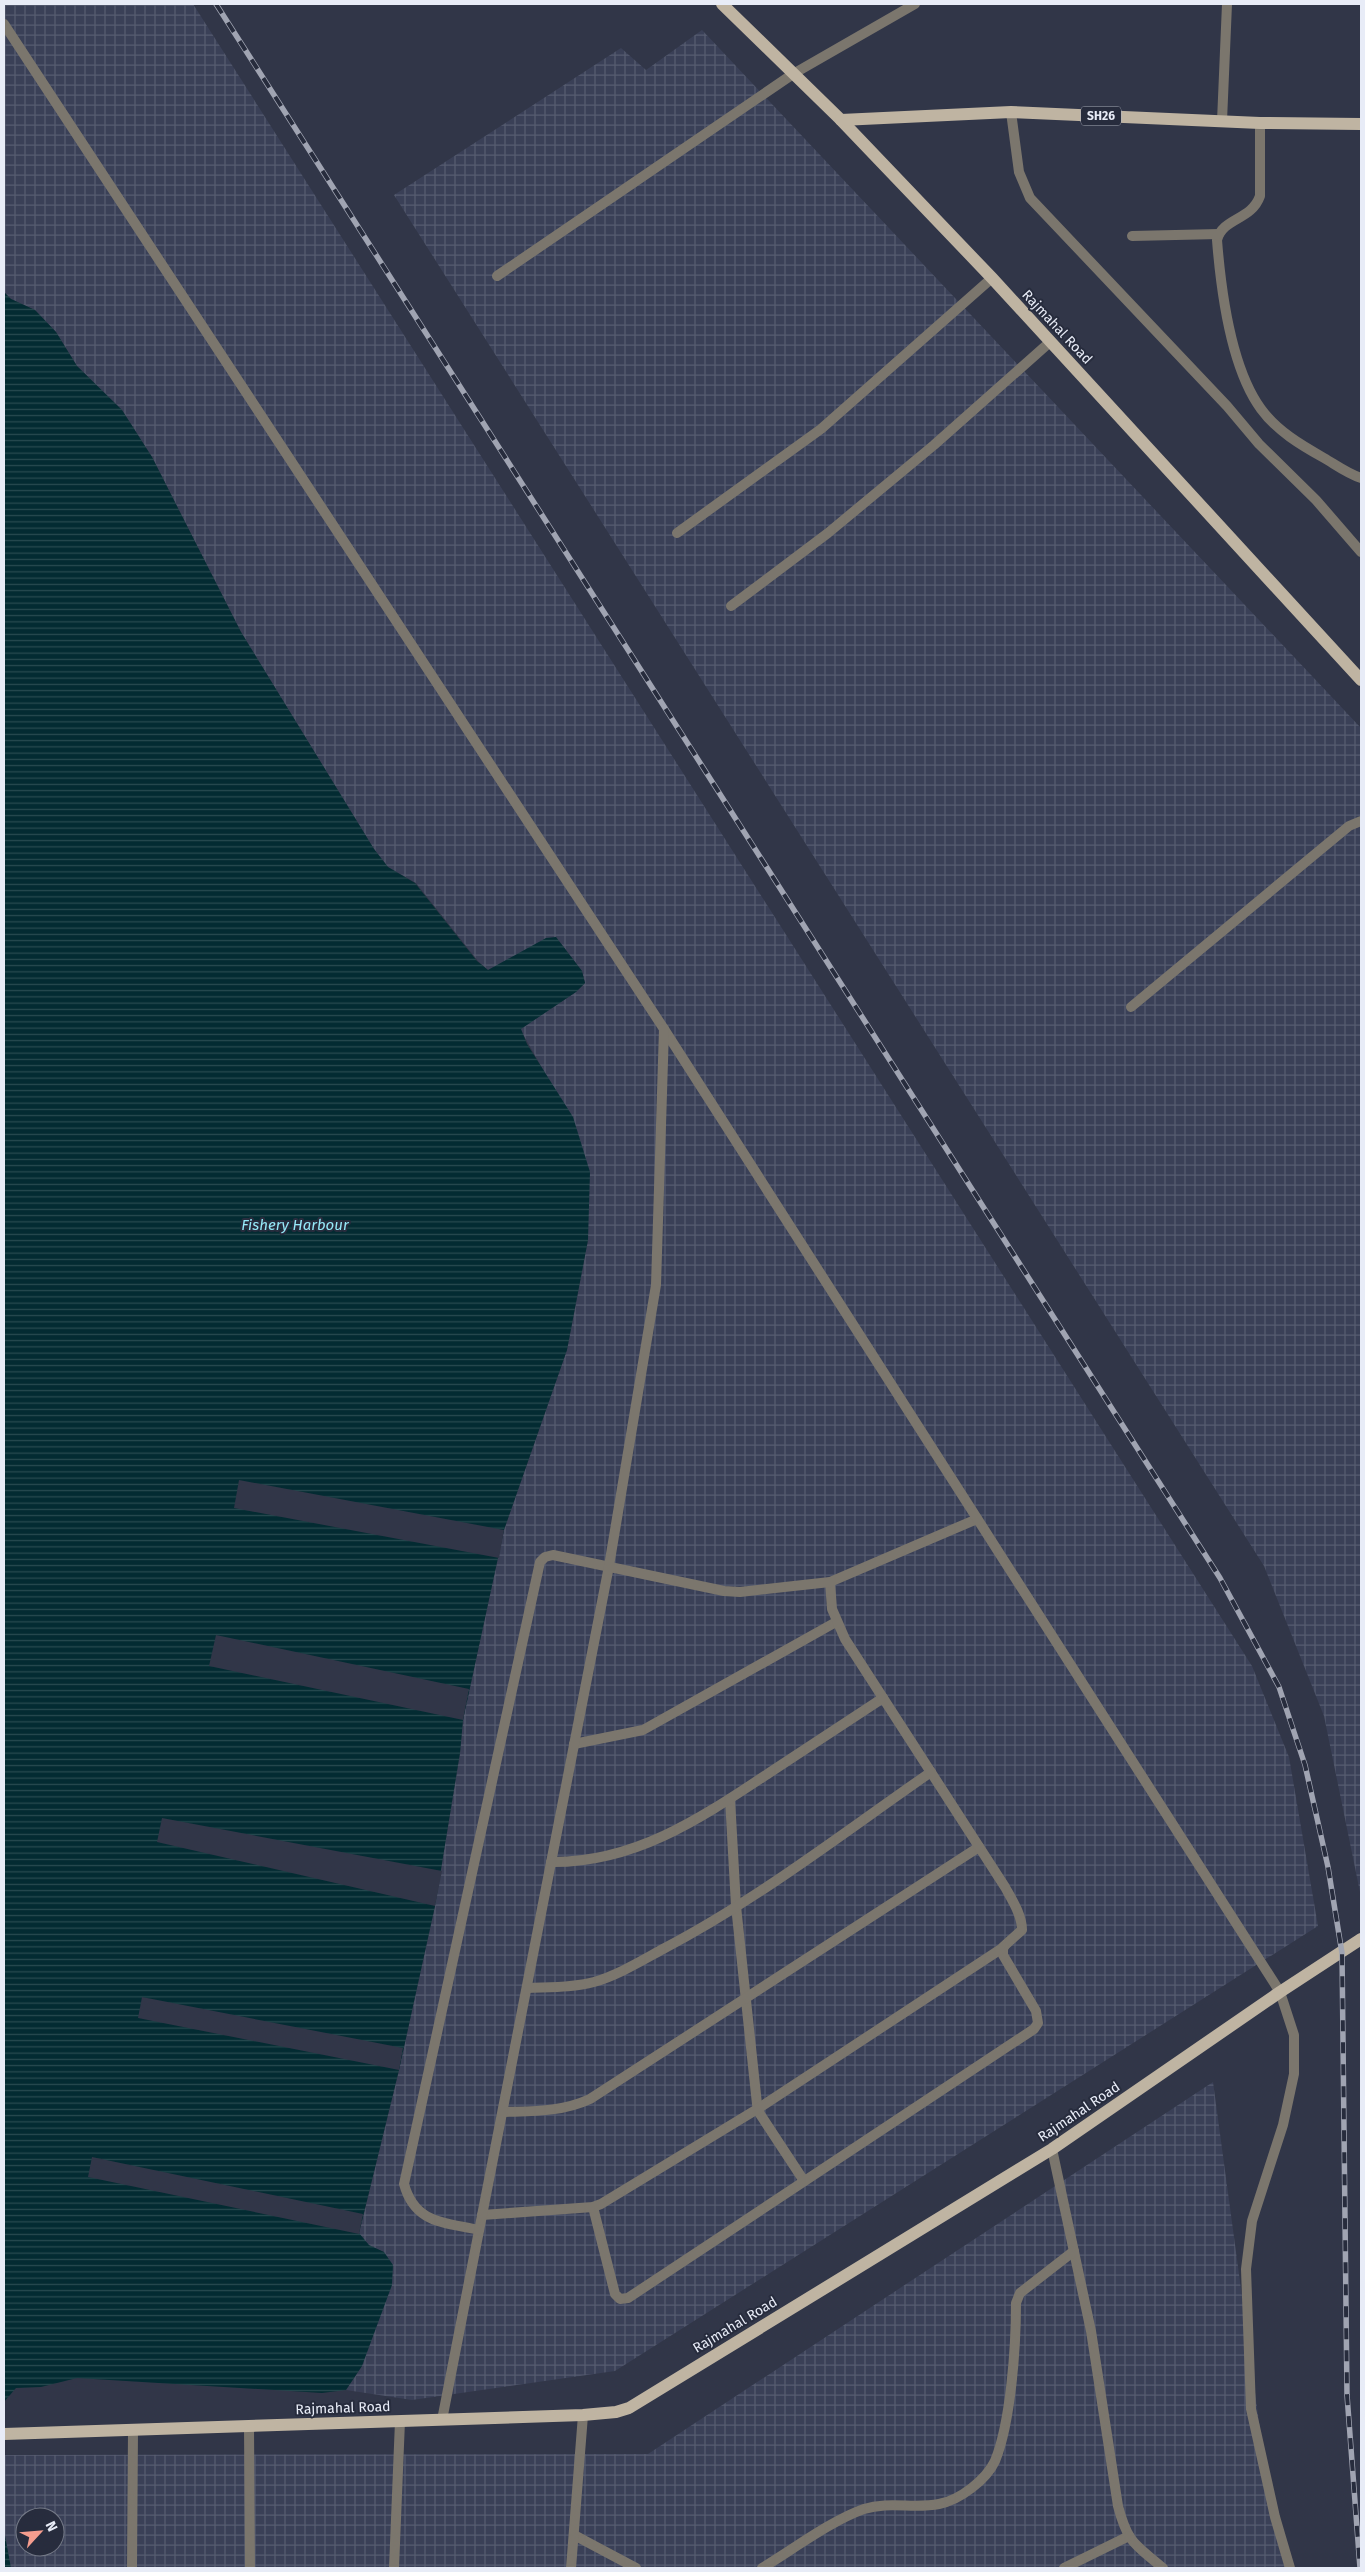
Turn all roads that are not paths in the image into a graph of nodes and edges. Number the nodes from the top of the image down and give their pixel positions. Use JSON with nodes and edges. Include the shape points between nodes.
{"nodes":[{"id":1,"x":722,"y":4,"type":"edge"},
{"id":2,"x":915,"y":4,"type":"edge"},
{"id":3,"x":1227,"y":4,"type":"edge"},
{"id":4,"x":4,"y":24,"type":"edge"},
{"id":5,"x":793,"y":74,"type":"junction"},
{"id":6,"x":1012,"y":112,"type":"junction"},
{"id":7,"x":841,"y":120,"type":"junction"},
{"id":8,"x":1222,"y":121,"type":"junction"},
{"id":9,"x":1260,"y":123,"type":"junction"},
{"id":10,"x":1361,"y":124,"type":"edge"},
{"id":11,"x":1219,"y":234,"type":"junction"},
{"id":12,"x":1132,"y":236,"type":"dead end"},
{"id":13,"x":497,"y":276,"type":"dead end"},
{"id":14,"x":992,"y":278,"type":"junction"},
{"id":15,"x":1050,"y":342,"type":"junction"},
{"id":16,"x":1361,"y":478,"type":"edge"},
{"id":17,"x":677,"y":533,"type":"dead end"},
{"id":18,"x":1361,"y":552,"type":"edge"},
{"id":19,"x":730,"y":606,"type":"dead end"},
{"id":20,"x":1361,"y":680,"type":"edge"},
{"id":21,"x":1361,"y":821,"type":"edge"},
{"id":22,"x":1131,"y":1007,"type":"dead end"},
{"id":23,"x":664,"y":1029,"type":"junction"},
{"id":24,"x":977,"y":1519,"type":"junction"},
{"id":25,"x":609,"y":1566,"type":"junction"},
{"id":26,"x":830,"y":1582,"type":"junction"},
{"id":27,"x":836,"y":1622,"type":"junction"},
{"id":28,"x":883,"y":1698,"type":"junction"},
{"id":29,"x":574,"y":1744,"type":"junction"},
{"id":30,"x":931,"y":1772,"type":"junction"},
{"id":31,"x":730,"y":1799,"type":"junction"},
{"id":32,"x":979,"y":1847,"type":"junction"},
{"id":33,"x":551,"y":1862,"type":"junction"},
{"id":34,"x":736,"y":1906,"type":"junction"},
{"id":35,"x":1361,"y":1939,"type":"edge"},
{"id":36,"x":1004,"y":1947,"type":"junction"},
{"id":37,"x":527,"y":1988,"type":"junction"},
{"id":38,"x":1280,"y":1992,"type":"junction"},
{"id":39,"x":746,"y":1999,"type":"junction"},
{"id":40,"x":759,"y":2108,"type":"junction"},
{"id":41,"x":503,"y":2112,"type":"junction"},
{"id":42,"x":1052,"y":2149,"type":"junction"},
{"id":43,"x":804,"y":2181,"type":"junction"},
{"id":44,"x":594,"y":2207,"type":"junction"},
{"id":45,"x":482,"y":2216,"type":"junction"},
{"id":46,"x":480,"y":2230,"type":"junction"},
{"id":47,"x":1074,"y":2251,"type":"junction"},
{"id":48,"x":583,"y":2415,"type":"junction"},
{"id":49,"x":442,"y":2420,"type":"junction"},
{"id":50,"x":400,"y":2421,"type":"junction"},
{"id":51,"x":249,"y":2427,"type":"junction"},
{"id":52,"x":133,"y":2431,"type":"junction"},
{"id":53,"x":4,"y":2434,"type":"edge"},
{"id":54,"x":574,"y":2535,"type":"junction"},
{"id":55,"x":1129,"y":2536,"type":"junction"},
{"id":56,"x":132,"y":2568,"type":"edge"},
{"id":57,"x":250,"y":2568,"type":"edge"},
{"id":58,"x":394,"y":2568,"type":"edge"},
{"id":59,"x":571,"y":2568,"type":"edge"},
{"id":60,"x":636,"y":2568,"type":"edge"},
{"id":61,"x":762,"y":2568,"type":"edge"},
{"id":62,"x":1064,"y":2568,"type":"edge"},
{"id":63,"x":1163,"y":2568,"type":"edge"},
{"id":64,"x":1290,"y":2568,"type":"edge"}],
"edges":[{"from":1,"to":5,"type":"main road","name":"Rajmahal Road"},
{"from":2,"to":5,"type":"street"},
{"from":3,"to":8,"type":"street"},
{"from":4,"to":23,"type":"street"},
{"from":5,"to":7,"type":"main road","name":"Rajmahal Road"},
{"from":5,"to":13,"type":"street"},
{"from":6,"to":7,"type":"main road","number":"SH26"},
{"from":6,"to":8,"type":"main road","number":"SH26"},
{"from":6,"to":18,"type":"street","via":[[1019,172],[1030,198],[1228,406],[1259,444],[1316,500]]},
{"from":7,"to":14,"type":"main road","name":"Rajmahal Road"},
{"from":8,"to":9,"type":"main road","number":"SH26"},
{"from":9,"to":10,"type":"main road","number":"SH26"},
{"from":9,"to":11,"type":"street","via":[[1260,196],[1257,206],[1222,228]]},
{"from":11,"to":12,"type":"street"},
{"from":11,"to":16,"type":"street","via":[[1218,256],[1232,340],[1252,395],[1284,433]]},
{"from":14,"to":15,"type":"main road","name":"Rajmahal Road"},
{"from":14,"to":17,"type":"street","via":[[821,429]]},
{"from":15,"to":19,"type":"street","via":[[828,534]]},
{"from":15,"to":20,"type":"main road","name":"Rajmahal Road"},
{"from":21,"to":22,"type":"street","via":[[1349,826]]},
{"from":23,"to":24,"type":"street"},
{"from":23,"to":25,"type":"street","via":[[656,1285]]},
{"from":24,"to":26,"type":"street"},
{"from":24,"to":38,"type":"street"},
{"from":25,"to":26,"type":"street","via":[[724,1591]]},
{"from":25,"to":29,"type":"street"},
{"from":25,"to":46,"type":"street","via":[[552,1555],[540,1562],[404,2184],[413,2207],[426,2218]]},
{"from":26,"to":27,"type":"street"},
{"from":27,"to":28,"type":"street"},
{"from":27,"to":29,"type":"street","via":[[643,1730]]},
{"from":28,"to":30,"type":"street"},
{"from":28,"to":31,"type":"street"},
{"from":29,"to":33,"type":"street"},
{"from":30,"to":32,"type":"street"},
{"from":30,"to":34,"type":"street"},
{"from":31,"to":33,"type":"street","via":[[687,1824],[624,1853],[580,1862]]},
{"from":31,"to":34,"type":"street"},
{"from":32,"to":36,"type":"street","via":[[1005,1887],[1022,1922],[1022,1930]]},
{"from":32,"to":39,"type":"street"},
{"from":33,"to":37,"type":"street"},
{"from":34,"to":37,"type":"street","via":[[688,1936],[613,1975],[577,1986]]},
{"from":34,"to":39,"type":"street"},
{"from":35,"to":38,"type":"main road","name":"Rajmahal Road"},
{"from":36,"to":40,"type":"street"},
{"from":36,"to":43,"type":"street","via":[[1006,1962],[1038,2017],[1034,2029]]},
{"from":37,"to":41,"type":"street"},
{"from":38,"to":42,"type":"main road","name":"Rajmahal Road"},
{"from":38,"to":64,"type":"street","via":[[1294,2035],[1294,2074],[1283,2125],[1252,2221],[1246,2269],[1252,2410],[1274,2517]]},
{"from":39,"to":40,"type":"street"},
{"from":39,"to":41,"type":"street","via":[[606,2090],[574,2106]]},
{"from":40,"to":43,"type":"street"},
{"from":40,"to":44,"type":"street"},
{"from":41,"to":45,"type":"street"},
{"from":42,"to":47,"type":"street"},
{"from":42,"to":48,"type":"main road","name":"Rajmahal Road","via":[[628,2408]]},
{"from":43,"to":44,"type":"street","via":[[628,2298],[620,2299],[615,2294]]},
{"from":44,"to":45,"type":"street"},
{"from":45,"to":46,"type":"street"},
{"from":46,"to":49,"type":"street"},
{"from":47,"to":55,"type":"street","via":[[1091,2331],[1118,2506]]},
{"from":47,"to":61,"type":"street","via":[[1020,2293],[1016,2303],[1007,2415],[994,2462],[980,2479],[967,2492],[940,2504],[880,2504],[861,2510]]},
{"from":48,"to":49,"type":"main road","name":"Rajmahal Road"},
{"from":48,"to":54,"type":"street"},
{"from":49,"to":50,"type":"main road","name":"Rajmahal Road"},
{"from":50,"to":51,"type":"main road","name":"Rajmahal Road"},
{"from":50,"to":58,"type":"street"},
{"from":51,"to":52,"type":"main road","name":"Rajmahal Road"},
{"from":51,"to":57,"type":"street"},
{"from":52,"to":53,"type":"main road","name":"Rajmahal Road"},
{"from":52,"to":56,"type":"street"},
{"from":54,"to":59,"type":"street"},
{"from":54,"to":60,"type":"street"},
{"from":55,"to":62,"type":"street"},
{"from":55,"to":63,"type":"street"}]}
